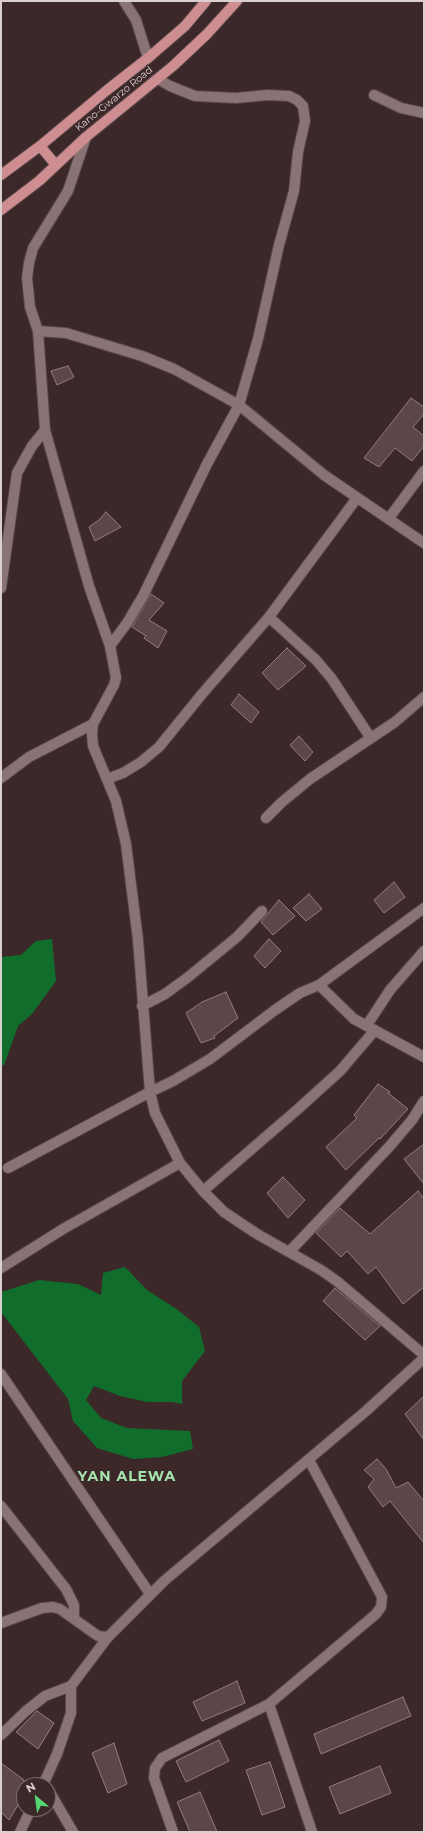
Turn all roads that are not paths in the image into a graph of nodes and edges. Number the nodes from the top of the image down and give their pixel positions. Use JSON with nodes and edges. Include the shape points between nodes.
{"nodes":[{"id":1,"x":124,"y":1,"type":"edge"},
{"id":2,"x":206,"y":1,"type":"edge"},
{"id":3,"x":237,"y":1,"type":"edge"},
{"id":4,"x":148,"y":58,"type":"junction"},
{"id":5,"x":158,"y":78,"type":"junction"},
{"id":6,"x":374,"y":95,"type":"dead end"},
{"id":7,"x":424,"y":113,"type":"edge"},
{"id":8,"x":86,"y":137,"type":"junction"},
{"id":9,"x":40,"y":146,"type":"junction"},
{"id":10,"x":56,"y":165,"type":"junction"},
{"id":11,"x":1,"y":175,"type":"edge"},
{"id":12,"x":1,"y":210,"type":"edge"},
{"id":13,"x":38,"y":331,"type":"junction"},
{"id":14,"x":239,"y":404,"type":"junction"},
{"id":15,"x":44,"y":430,"type":"junction"},
{"id":16,"x":424,"y":471,"type":"edge"},
{"id":17,"x":357,"y":498,"type":"junction"},
{"id":18,"x":389,"y":518,"type":"junction"},
{"id":19,"x":424,"y":543,"type":"edge"},
{"id":20,"x":1,"y":588,"type":"edge"},
{"id":21,"x":269,"y":617,"type":"junction"},
{"id":22,"x":110,"y":646,"type":"junction"},
{"id":23,"x":424,"y":697,"type":"edge"},
{"id":24,"x":93,"y":724,"type":"junction"},
{"id":25,"x":370,"y":737,"type":"junction"},
{"id":26,"x":1,"y":778,"type":"edge"},
{"id":27,"x":107,"y":779,"type":"junction"},
{"id":28,"x":266,"y":818,"type":"dead end"},
{"id":29,"x":424,"y":908,"type":"edge"},
{"id":30,"x":262,"y":911,"type":"dead end"},
{"id":31,"x":424,"y":951,"type":"edge"},
{"id":32,"x":319,"y":985,"type":"junction"},
{"id":33,"x":142,"y":1006,"type":"junction"},
{"id":34,"x":371,"y":1028,"type":"junction"},
{"id":35,"x":424,"y":1057,"type":"edge"},
{"id":36,"x":150,"y":1092,"type":"junction"},
{"id":37,"x":424,"y":1101,"type":"edge"},
{"id":38,"x":180,"y":1163,"type":"junction"},
{"id":39,"x":8,"y":1168,"type":"dead end"},
{"id":40,"x":203,"y":1191,"type":"junction"},
{"id":41,"x":289,"y":1252,"type":"junction"},
{"id":42,"x":1,"y":1268,"type":"edge"},
{"id":43,"x":424,"y":1356,"type":"edge"},
{"id":44,"x":1,"y":1374,"type":"edge"},
{"id":45,"x":309,"y":1460,"type":"junction"},
{"id":46,"x":1,"y":1506,"type":"edge"},
{"id":47,"x":150,"y":1594,"type":"junction"},
{"id":48,"x":74,"y":1619,"type":"junction"},
{"id":49,"x":1,"y":1623,"type":"edge"},
{"id":50,"x":108,"y":1637,"type":"junction"},
{"id":51,"x":71,"y":1686,"type":"junction"},
{"id":52,"x":269,"y":1704,"type":"junction"},
{"id":53,"x":1,"y":1734,"type":"edge"},
{"id":54,"x":48,"y":1777,"type":"edge"},
{"id":55,"x":56,"y":1803,"type":"edge"},
{"id":56,"x":27,"y":1817,"type":"edge"},
{"id":57,"x":20,"y":1832,"type":"edge"},
{"id":58,"x":73,"y":1832,"type":"edge"},
{"id":59,"x":174,"y":1832,"type":"edge"},
{"id":60,"x":312,"y":1832,"type":"edge"}],
"edges":[{"from":1,"to":4,"type":"street","via":[[136,20]]},
{"from":2,"to":4,"type":"main road","name":"Kano-Gwarzo Road","via":[[184,26]]},
{"from":3,"to":5,"type":"main road","name":"Kano-Gwarzo Road","via":[[207,34]]},
{"from":4,"to":9,"type":"main road","name":"Kano-Gwarzo Road"},
{"from":5,"to":8,"type":"main road","name":"Kano-Gwarzo Road"},
{"from":5,"to":14,"type":"street","via":[[195,96],[289,96],[297,100],[304,112],[305,121],[298,152],[294,191],[258,339]]},
{"from":6,"to":7,"type":"street","via":[[401,108]]},
{"from":8,"to":10,"type":"main road","name":"Kano-Gwarzo Road"},
{"from":8,"to":13,"type":"street","via":[[68,191],[34,248],[28,263],[30,307]]},
{"from":9,"to":10,"type":"main road"},
{"from":9,"to":11,"type":"main road","name":"Kano-Gwarzo Road"},
{"from":10,"to":12,"type":"main road","name":"Kano-Gwarzo Road"},
{"from":13,"to":14,"type":"street","via":[[66,333],[142,356],[174,369]]},
{"from":13,"to":15,"type":"street"},
{"from":14,"to":17,"type":"street","via":[[299,456]]},
{"from":14,"to":22,"type":"street","via":[[143,596]]},
{"from":15,"to":20,"type":"street","via":[[17,473]]},
{"from":15,"to":22,"type":"street","via":[[89,586]]},
{"from":16,"to":18,"type":"street"},
{"from":17,"to":18,"type":"street"},
{"from":17,"to":21,"type":"street"},
{"from":18,"to":19,"type":"street"},
{"from":21,"to":25,"type":"street","via":[[316,660],[332,679]]},
{"from":21,"to":27,"type":"street","via":[[160,747],[123,773]]},
{"from":22,"to":24,"type":"street","via":[[116,678]]},
{"from":23,"to":25,"type":"street","via":[[395,722]]},
{"from":24,"to":26,"type":"street","via":[[29,757]]},
{"from":24,"to":27,"type":"street","via":[[93,746]]},
{"from":25,"to":28,"type":"street","via":[[310,779]]},
{"from":27,"to":33,"type":"street","via":[[116,801],[126,844],[138,940]]},
{"from":29,"to":32,"type":"street"},
{"from":30,"to":33,"type":"street","via":[[237,937],[187,978]]},
{"from":31,"to":34,"type":"street","via":[[390,990]]},
{"from":32,"to":34,"type":"street","via":[[354,1019]]},
{"from":32,"to":36,"type":"street","via":[[300,993],[210,1059]]},
{"from":33,"to":36,"type":"street"},
{"from":34,"to":35,"type":"street"},
{"from":34,"to":40,"type":"street","via":[[329,1080]]},
{"from":36,"to":38,"type":"street","via":[[155,1113]]},
{"from":36,"to":39,"type":"street"},
{"from":37,"to":41,"type":"street","via":[[389,1147]]},
{"from":38,"to":40,"type":"street"},
{"from":38,"to":42,"type":"street","via":[[63,1229]]},
{"from":40,"to":41,"type":"street","via":[[234,1220]]},
{"from":41,"to":43,"type":"street","via":[[338,1282]]},
{"from":43,"to":45,"type":"street"},
{"from":44,"to":47,"type":"street"},
{"from":45,"to":47,"type":"street"},
{"from":45,"to":52,"type":"street","via":[[382,1597],[381,1607],[376,1614]]},
{"from":46,"to":48,"type":"street","via":[[66,1589],[74,1605]]},
{"from":47,"to":50,"type":"street"},
{"from":48,"to":49,"type":"street","via":[[60,1609],[47,1607],[26,1612]]},
{"from":48,"to":50,"type":"street","via":[[98,1636]]},
{"from":50,"to":51,"type":"street"},
{"from":51,"to":53,"type":"street","via":[[45,1696]]},
{"from":51,"to":54,"type":"street","via":[[71,1713]]},
{"from":52,"to":59,"type":"street","via":[[162,1758],[155,1768],[154,1778]]},
{"from":52,"to":60,"type":"street"},
{"from":55,"to":58,"type":"street"},
{"from":56,"to":57,"type":"street"}]}
